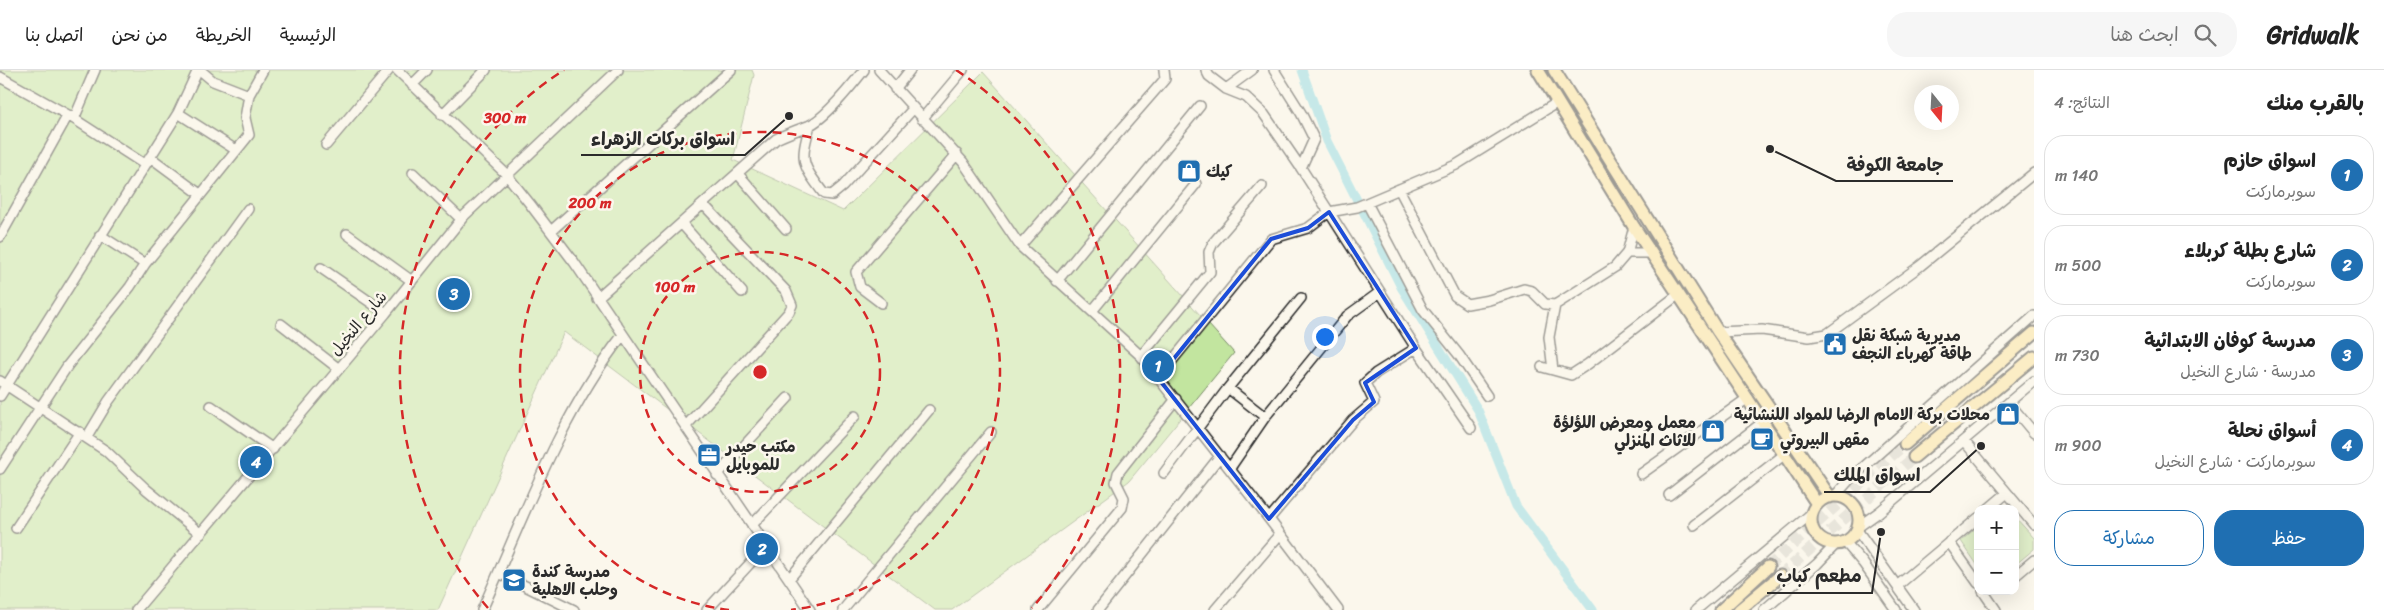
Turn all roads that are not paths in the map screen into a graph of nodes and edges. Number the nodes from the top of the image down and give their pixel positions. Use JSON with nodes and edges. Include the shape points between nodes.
{"nodes":[{"id":1,"x":95,"y":70,"type":"edge"},
{"id":2,"x":199,"y":70,"type":"edge"},
{"id":3,"x":263,"y":70,"type":"edge"},
{"id":4,"x":389,"y":70,"type":"edge"},
{"id":5,"x":397,"y":70,"type":"edge"},
{"id":6,"x":427,"y":70,"type":"edge"},
{"id":7,"x":486,"y":70,"type":"edge"},
{"id":8,"x":618,"y":70,"type":"edge"},
{"id":9,"x":731,"y":70,"type":"edge"},
{"id":10,"x":864,"y":70,"type":"edge"},
{"id":11,"x":879,"y":70,"type":"edge"},
{"id":12,"x":910,"y":70,"type":"edge"},
{"id":13,"x":963,"y":70,"type":"edge"},
{"id":14,"x":1164,"y":70,"type":"edge"},
{"id":15,"x":1206,"y":70,"type":"edge"},
{"id":16,"x":1252,"y":70,"type":"edge"},
{"id":17,"x":1274,"y":70,"type":"edge"},
{"id":18,"x":1538,"y":70,"type":"edge"},
{"id":19,"x":1554,"y":70,"type":"edge"},
{"id":20,"x":0,"y":76,"type":"edge"},
{"id":21,"x":412,"y":85,"type":"junction"},
{"id":22,"x":896,"y":89,"type":"junction"},
{"id":23,"x":1226,"y":89,"type":"junction"},
{"id":24,"x":249,"y":95,"type":"junction"},
{"id":25,"x":1558,"y":102,"type":"junction"},
{"id":26,"x":1200,"y":106,"type":"dead end"},
{"id":27,"x":912,"y":109,"type":"junction"},
{"id":28,"x":178,"y":113,"type":"junction"},
{"id":29,"x":442,"y":115,"type":"junction"},
{"id":30,"x":71,"y":117,"type":"junction"},
{"id":31,"x":922,"y":118,"type":"junction"},
{"id":32,"x":810,"y":125,"type":"junction"},
{"id":33,"x":326,"y":146,"type":"dead end"},
{"id":34,"x":236,"y":150,"type":"junction"},
{"id":35,"x":957,"y":154,"type":"junction"},
{"id":36,"x":147,"y":160,"type":"junction"},
{"id":37,"x":1301,"y":168,"type":"junction"},
{"id":38,"x":413,"y":173,"type":"dead end"},
{"id":39,"x":2034,"y":173,"type":"edge"},
{"id":40,"x":506,"y":174,"type":"junction"},
{"id":41,"x":738,"y":174,"type":"junction"},
{"id":42,"x":1196,"y":184,"type":"dead end"},
{"id":43,"x":1262,"y":186,"type":"dead end"},
{"id":44,"x":1399,"y":189,"type":"junction"},
{"id":45,"x":200,"y":194,"type":"junction"},
{"id":46,"x":1367,"y":202,"type":"junction"},
{"id":47,"x":704,"y":204,"type":"junction"},
{"id":48,"x":248,"y":209,"type":"dead end"},
{"id":49,"x":1329,"y":212,"type":"junction"},
{"id":50,"x":462,"y":219,"type":"junction"},
{"id":51,"x":682,"y":224,"type":"junction"},
{"id":52,"x":1634,"y":227,"type":"junction"},
{"id":53,"x":786,"y":229,"type":"dead end"},
{"id":54,"x":551,"y":231,"type":"junction"},
{"id":55,"x":347,"y":234,"type":"dead end"},
{"id":56,"x":100,"y":235,"type":"junction"},
{"id":57,"x":0,"y":237,"type":"edge"},
{"id":58,"x":1020,"y":246,"type":"junction"},
{"id":59,"x":1651,"y":252,"type":"junction"},
{"id":60,"x":1628,"y":253,"type":"junction"},
{"id":61,"x":145,"y":264,"type":"junction"},
{"id":62,"x":321,"y":268,"type":"dead end"},
{"id":63,"x":412,"y":281,"type":"junction"},
{"id":64,"x":1057,"y":281,"type":"junction"},
{"id":65,"x":742,"y":292,"type":"dead end"},
{"id":66,"x":1380,"y":292,"type":"junction"},
{"id":67,"x":1679,"y":294,"type":"junction"},
{"id":68,"x":597,"y":298,"type":"junction"},
{"id":69,"x":1301,"y":298,"type":"dead end"},
{"id":70,"x":881,"y":303,"type":"dead end"},
{"id":71,"x":1554,"y":305,"type":"junction"},
{"id":72,"x":1093,"y":310,"type":"junction"},
{"id":73,"x":386,"y":313,"type":"junction"},
{"id":74,"x":2034,"y":316,"type":"edge"},
{"id":75,"x":281,"y":324,"type":"dead end"},
{"id":76,"x":1718,"y":332,"type":"junction"},
{"id":77,"x":2034,"y":333,"type":"edge"},
{"id":78,"x":622,"y":336,"type":"junction"},
{"id":79,"x":1416,"y":348,"type":"junction"},
{"id":80,"x":1141,"y":356,"type":"junction"},
{"id":81,"x":2034,"y":357,"type":"edge"},
{"id":82,"x":1542,"y":367,"type":"dead end"},
{"id":83,"x":339,"y":369,"type":"junction"},
{"id":84,"x":1553,"y":370,"type":"junction"},
{"id":85,"x":1158,"y":378,"type":"junction"},
{"id":86,"x":2034,"y":381,"type":"edge"},
{"id":87,"x":4,"y":383,"type":"edge"},
{"id":88,"x":1228,"y":388,"type":"junction"},
{"id":89,"x":0,"y":396,"type":"edge"},
{"id":90,"x":1487,"y":396,"type":"dead end"},
{"id":91,"x":788,"y":398,"type":"dead end"},
{"id":92,"x":1748,"y":398,"type":"junction"},
{"id":93,"x":1176,"y":399,"type":"junction"},
{"id":94,"x":2009,"y":403,"type":"junction"},
{"id":95,"x":40,"y":406,"type":"junction"},
{"id":96,"x":211,"y":406,"type":"dead end"},
{"id":97,"x":929,"y":410,"type":"dead end"},
{"id":98,"x":855,"y":416,"type":"dead end"},
{"id":99,"x":1266,"y":417,"type":"junction"},
{"id":100,"x":1764,"y":422,"type":"junction"},
{"id":101,"x":686,"y":426,"type":"junction"},
{"id":102,"x":1198,"y":428,"type":"junction"},
{"id":103,"x":1471,"y":428,"type":"dead end"},
{"id":104,"x":991,"y":432,"type":"dead end"},
{"id":105,"x":2034,"y":433,"type":"edge"},
{"id":106,"x":84,"y":434,"type":"junction"},
{"id":107,"x":1964,"y":441,"type":"junction"},
{"id":108,"x":1905,"y":444,"type":"tunnel mouth"},
{"id":109,"x":273,"y":449,"type":"junction"},
{"id":110,"x":1784,"y":454,"type":"junction"},
{"id":111,"x":1220,"y":456,"type":"junction"},
{"id":112,"x":1914,"y":458,"type":"tunnel mouth"},
{"id":113,"x":0,"y":468,"type":"edge"},
{"id":114,"x":1230,"y":468,"type":"junction"},
{"id":115,"x":1164,"y":473,"type":"dead end"},
{"id":116,"x":1641,"y":474,"type":"dead end"},
{"id":117,"x":717,"y":475,"type":"junction"},
{"id":118,"x":2007,"y":493,"type":"junction"},
{"id":119,"x":1669,"y":495,"type":"dead end"},
{"id":120,"x":1833,"y":496,"type":"junction"},
{"id":121,"x":1993,"y":505,"type":"edge"},
{"id":122,"x":1815,"y":508,"type":"junction"},
{"id":123,"x":1270,"y":519,"type":"junction"},
{"id":124,"x":1974,"y":521,"type":"edge"},
{"id":125,"x":2034,"y":524,"type":"edge"},
{"id":126,"x":752,"y":525,"type":"junction"},
{"id":127,"x":1694,"y":525,"type":"dead end"},
{"id":128,"x":16,"y":528,"type":"dead end"},
{"id":129,"x":1857,"y":529,"type":"junction"},
{"id":130,"x":201,"y":534,"type":"junction"},
{"id":131,"x":1280,"y":534,"type":"junction"},
{"id":132,"x":1949,"y":542,"type":"junction"},
{"id":133,"x":1841,"y":543,"type":"junction"},
{"id":134,"x":767,"y":545,"type":"junction"},
{"id":135,"x":2034,"y":560,"type":"edge"},
{"id":136,"x":1768,"y":567,"type":"tunnel mouth"},
{"id":137,"x":499,"y":573,"type":"junction"},
{"id":138,"x":2019,"y":573,"type":"edge"},
{"id":139,"x":1780,"y":576,"type":"tunnel mouth"},
{"id":140,"x":1974,"y":577,"type":"edge"},
{"id":141,"x":790,"y":578,"type":"junction"},
{"id":142,"x":1897,"y":586,"type":"junction"},
{"id":143,"x":1986,"y":595,"type":"edge"},
{"id":144,"x":136,"y":610,"type":"edge"},
{"id":145,"x":482,"y":610,"type":"edge"},
{"id":146,"x":574,"y":610,"type":"edge"},
{"id":147,"x":707,"y":610,"type":"edge"},
{"id":148,"x":810,"y":610,"type":"edge"},
{"id":149,"x":843,"y":610,"type":"edge"},
{"id":150,"x":1038,"y":610,"type":"edge"},
{"id":151,"x":1098,"y":610,"type":"edge"},
{"id":152,"x":1215,"y":610,"type":"edge"},
{"id":153,"x":1338,"y":610,"type":"edge"},
{"id":154,"x":1696,"y":610,"type":"edge"},
{"id":155,"x":1721,"y":610,"type":"edge"},
{"id":156,"x":1739,"y":610,"type":"edge"},
{"id":157,"x":1764,"y":610,"type":"edge"},
{"id":158,"x":1896,"y":610,"type":"edge"},
{"id":159,"x":1914,"y":610,"type":"edge"},
{"id":160,"x":1996,"y":610,"type":"edge"}],
"edges":[{"from":1,"to":30,"type":"street"},
{"from":2,"to":24,"type":"street","via":[[213,81]]},
{"from":2,"to":28,"type":"street"},
{"from":3,"to":24,"type":"street"},
{"from":4,"to":33,"type":"street"},
{"from":5,"to":21,"type":"street"},
{"from":6,"to":21,"type":"street"},
{"from":7,"to":29,"type":"street"},
{"from":8,"to":40,"type":"street","name":"شارع النخيل"},
{"from":9,"to":54,"type":"street"},
{"from":10,"to":32,"type":"street","via":[[845,95]]},
{"from":11,"to":22,"type":"street"},
{"from":12,"to":22,"type":"street"},
{"from":13,"to":31,"type":"street"},
{"from":14,"to":58,"type":"street","via":[[1165,79]]},
{"from":15,"to":23,"type":"street"},
{"from":16,"to":23,"type":"street"},
{"from":17,"to":37,"type":"street","via":[[1314,139]]},
{"from":18,"to":25,"type":"main road"},
{"from":19,"to":76,"type":"main road"},
{"from":20,"to":30,"type":"street"},
{"from":21,"to":29,"type":"street"},
{"from":22,"to":27,"type":"street"},
{"from":23,"to":37,"type":"street","via":[[1246,97],[1264,114]]},
{"from":24,"to":34,"type":"street","via":[[245,118],[249,135]]},
{"from":25,"to":44,"type":"street","via":[[1456,165]]},
{"from":25,"to":52,"type":"main road"},
{"from":26,"to":64,"type":"street"},
{"from":27,"to":31,"type":"street"},
{"from":27,"to":32,"type":"street","via":[[832,195],[824,194],[806,171],[802,155]]},
{"from":28,"to":34,"type":"street"},
{"from":28,"to":36,"type":"street"},
{"from":29,"to":40,"type":"street"},
{"from":30,"to":36,"type":"street"},
{"from":30,"to":57,"type":"street"},
{"from":31,"to":35,"type":"street"},
{"from":32,"to":41,"type":"street","via":[[776,139]]},
{"from":34,"to":45,"type":"street"},
{"from":35,"to":58,"type":"street"},
{"from":35,"to":70,"type":"street","via":[[856,272],[860,287]]},
{"from":36,"to":45,"type":"street"},
{"from":36,"to":56,"type":"street"},
{"from":37,"to":49,"type":"street"},
{"from":38,"to":50,"type":"street"},
{"from":39,"to":76,"type":"street","via":[[1920,266],[1827,334],[1809,337],[1762,330]]},
{"from":40,"to":50,"type":"street","name":"شارع النخيل"},
{"from":40,"to":54,"type":"street"},
{"from":41,"to":47,"type":"street"},
{"from":41,"to":53,"type":"street"},
{"from":42,"to":72,"type":"street"},
{"from":43,"to":80,"type":"street","via":[[1213,243],[1209,252],[1210,272]]},
{"from":44,"to":46,"type":"street"},
{"from":44,"to":71,"type":"street","via":[[1455,296],[1467,304],[1524,289],[1532,291],[1545,304]]},
{"from":45,"to":61,"type":"street"},
{"from":46,"to":49,"type":"street"},
{"from":46,"to":90,"type":"street","via":[[1423,310]]},
{"from":47,"to":51,"type":"street"},
{"from":47,"to":101,"type":"street","via":[[786,291],[792,305]]},
{"from":48,"to":106,"type":"street"},
{"from":49,"to":66,"type":"street"},
{"from":49,"to":85,"type":"street","via":[[1308,228],[1271,238]]},
{"from":50,"to":63,"type":"street","name":"شارع النخيل"},
{"from":51,"to":65,"type":"street"},
{"from":51,"to":68,"type":"street"},
{"from":52,"to":59,"type":"main road"},
{"from":52,"to":60,"type":"street"},
{"from":54,"to":68,"type":"street"},
{"from":55,"to":63,"type":"street"},
{"from":56,"to":61,"type":"street"},
{"from":56,"to":87,"type":"street"},
{"from":58,"to":64,"type":"street"},
{"from":59,"to":60,"type":"street"},
{"from":59,"to":67,"type":"main road"},
{"from":60,"to":71,"type":"street","via":[[1615,267]]},
{"from":61,"to":95,"type":"street"},
{"from":62,"to":73,"type":"street"},
{"from":63,"to":73,"type":"street","name":"شارع النخيل"},
{"from":64,"to":72,"type":"street"},
{"from":66,"to":79,"type":"street"},
{"from":66,"to":99,"type":"street","via":[[1347,316]]},
{"from":67,"to":84,"type":"street","via":[[1571,375]]},
{"from":67,"to":92,"type":"main road"},
{"from":68,"to":78,"type":"street"},
{"from":69,"to":88,"type":"street"},
{"from":71,"to":84,"type":"street","via":[[1549,336]]},
{"from":72,"to":80,"type":"street"},
{"from":73,"to":83,"type":"street","name":"شارع النخيل"},
{"from":74,"to":120,"type":"street"},
{"from":75,"to":83,"type":"street"},
{"from":76,"to":120,"type":"main road"},
{"from":77,"to":108,"type":"main road"},
{"from":78,"to":101,"type":"street"},
{"from":78,"to":137,"type":"street","via":[[598,367],[570,417]]},
{"from":79,"to":103,"type":"street"},
{"from":79,"to":123,"type":"street","via":[[1365,383],[1374,402],[1353,420]]},
{"from":80,"to":85,"type":"street"},
{"from":81,"to":112,"type":"main road"},
{"from":82,"to":84,"type":"street"},
{"from":83,"to":109,"type":"street","name":"شارع النخيل"},
{"from":85,"to":93,"type":"street"},
{"from":86,"to":94,"type":"street"},
{"from":87,"to":89,"type":"street"},
{"from":87,"to":95,"type":"street"},
{"from":88,"to":99,"type":"street"},
{"from":88,"to":102,"type":"street"},
{"from":91,"to":117,"type":"street"},
{"from":92,"to":100,"type":"main road"},
{"from":92,"to":116,"type":"street"},
{"from":93,"to":102,"type":"street"},
{"from":93,"to":150,"type":"street","via":[[1118,473],[1116,482],[1124,498],[1122,508]]},
{"from":94,"to":105,"type":"street"},
{"from":94,"to":107,"type":"street"},
{"from":95,"to":106,"type":"street"},
{"from":95,"to":113,"type":"street"},
{"from":96,"to":109,"type":"street"},
{"from":97,"to":141,"type":"street"},
{"from":98,"to":126,"type":"street"},
{"from":99,"to":114,"type":"street"},
{"from":100,"to":110,"type":"main road"},
{"from":100,"to":119,"type":"street"},
{"from":101,"to":117,"type":"street"},
{"from":102,"to":111,"type":"street"},
{"from":102,"to":115,"type":"street"},
{"from":104,"to":149,"type":"street"},
{"from":106,"to":128,"type":"street"},
{"from":106,"to":130,"type":"street"},
{"from":107,"to":118,"type":"street"},
{"from":107,"to":129,"type":"street"},
{"from":109,"to":130,"type":"street","name":"شارع النخيل"},
{"from":110,"to":122,"type":"main road"},
{"from":110,"to":127,"type":"street"},
{"from":111,"to":114,"type":"street"},
{"from":111,"to":151,"type":"street"},
{"from":114,"to":123,"type":"street"},
{"from":117,"to":126,"type":"street"},
{"from":118,"to":121,"type":"street"},
{"from":118,"to":125,"type":"street"},
{"from":120,"to":122,"type":"main road"},
{"from":120,"to":129,"type":"main road","via":[[1845,498],[1853,504],[1858,513]]},
{"from":122,"to":133,"type":"main road","via":[[1811,523],[1814,532],[1822,540]]},
{"from":122,"to":154,"type":"street"},
{"from":123,"to":131,"type":"street"},
{"from":124,"to":132,"type":"street"},
{"from":126,"to":134,"type":"street"},
{"from":129,"to":133,"type":"main road"},
{"from":129,"to":142,"type":"street"},
{"from":130,"to":144,"type":"street","name":"شارع النخيل"},
{"from":131,"to":152,"type":"street"},
{"from":131,"to":153,"type":"street"},
{"from":132,"to":140,"type":"street"},
{"from":132,"to":142,"type":"street"},
{"from":133,"to":157,"type":"street"},
{"from":133,"to":158,"type":"street","via":[[1863,563]]},
{"from":134,"to":141,"type":"street"},
{"from":134,"to":147,"type":"street"},
{"from":135,"to":138,"type":"street"},
{"from":136,"to":155,"type":"main road"},
{"from":137,"to":145,"type":"street"},
{"from":137,"to":146,"type":"street"},
{"from":139,"to":156,"type":"main road"},
{"from":141,"to":148,"type":"street"},
{"from":142,"to":159,"type":"street"},
{"from":143,"to":160,"type":"street"}]}
